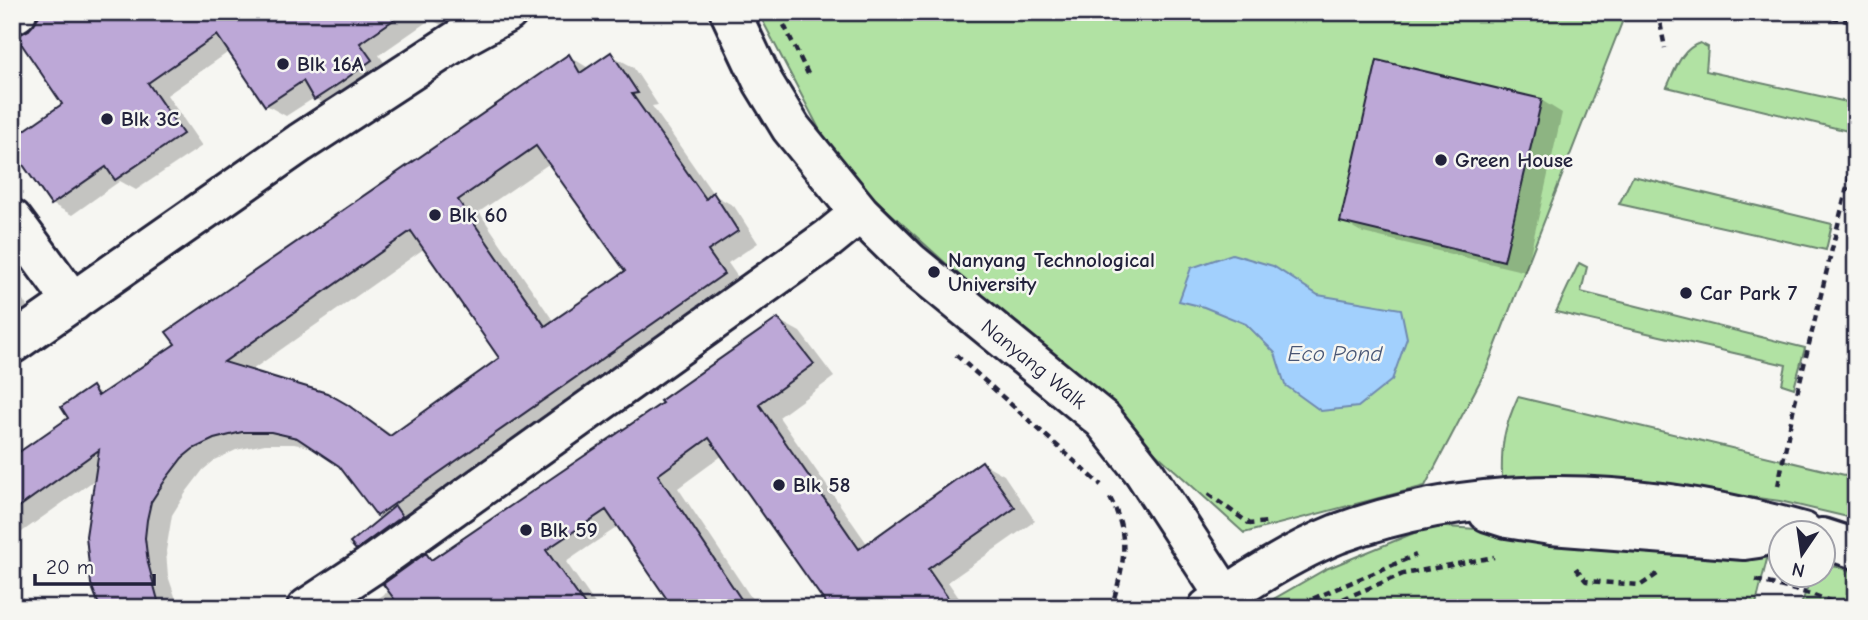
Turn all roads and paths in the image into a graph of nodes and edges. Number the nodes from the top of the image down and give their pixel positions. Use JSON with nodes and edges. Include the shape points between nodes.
{"nodes":[{"id":1,"x":17,"y":12,"type":"edge"},
{"id":2,"x":509,"y":12,"type":"edge"},
{"id":3,"x":730,"y":12,"type":"edge"},
{"id":4,"x":1658,"y":12,"type":"edge"},
{"id":5,"x":1808,"y":12,"type":"edge"},
{"id":6,"x":12,"y":15,"type":"edge"},
{"id":7,"x":1856,"y":23,"type":"edge"},
{"id":8,"x":783,"y":24,"type":"dead end"},
{"id":9,"x":1665,"y":48,"type":"dead end"},
{"id":10,"x":813,"y":85,"type":"dead end"},
{"id":11,"x":1856,"y":150,"type":"edge"},
{"id":12,"x":860,"y":213,"type":"junction"},
{"id":13,"x":12,"y":219,"type":"edge"},
{"id":14,"x":73,"y":302,"type":"junction"},
{"id":15,"x":12,"y":344,"type":"edge"},
{"id":16,"x":952,"y":351,"type":"dead end"},
{"id":17,"x":1787,"y":489,"type":"dead end"},
{"id":18,"x":1208,"y":494,"type":"dead end"},
{"id":19,"x":1277,"y":521,"type":"dead end"},
{"id":20,"x":1766,"y":525,"type":"edge"},
{"id":21,"x":1496,"y":556,"type":"dead end"},
{"id":22,"x":1573,"y":564,"type":"dead end"},
{"id":23,"x":1669,"y":567,"type":"dead end"},
{"id":24,"x":1744,"y":577,"type":"dead end"},
{"id":25,"x":1216,"y":602,"type":"edge"},
{"id":26,"x":307,"y":608,"type":"edge"},
{"id":27,"x":1111,"y":608,"type":"edge"},
{"id":28,"x":1321,"y":608,"type":"edge"},
{"id":29,"x":1848,"y":608,"type":"edge"}],
"edges":[{"from":1,"to":6,"type":"street"},
{"from":2,"to":14,"type":"street","via":[[464,36],[300,143]]},
{"from":3,"to":12,"type":"street","name":"Nanyang Walk","via":[[791,128]]},
{"from":4,"to":9,"type":"path"},
{"from":5,"to":7,"type":"path"},
{"from":8,"to":10,"type":"path"},
{"from":11,"to":17,"type":"path","via":[[1775,490]]},
{"from":12,"to":25,"type":"street","name":"Nanyang Walk","via":[[909,262],[1103,420],[1144,472]]},
{"from":12,"to":26,"type":"street"},
{"from":13,"to":14,"type":"street"},
{"from":14,"to":15,"type":"street"},
{"from":16,"to":27,"type":"path","via":[[1106,490],[1120,517],[1124,555]]},
{"from":18,"to":19,"type":"path","via":[[1250,524]]},
{"from":20,"to":25,"type":"street","via":[[1697,507],[1614,497],[1563,495],[1460,503],[1421,509],[1336,535],[1284,560]]},
{"from":21,"to":28,"type":"path","via":[[1404,574]]},
{"from":22,"to":23,"type":"path","via":[[1586,581],[1641,585]]},
{"from":24,"to":29,"type":"path"}]}
